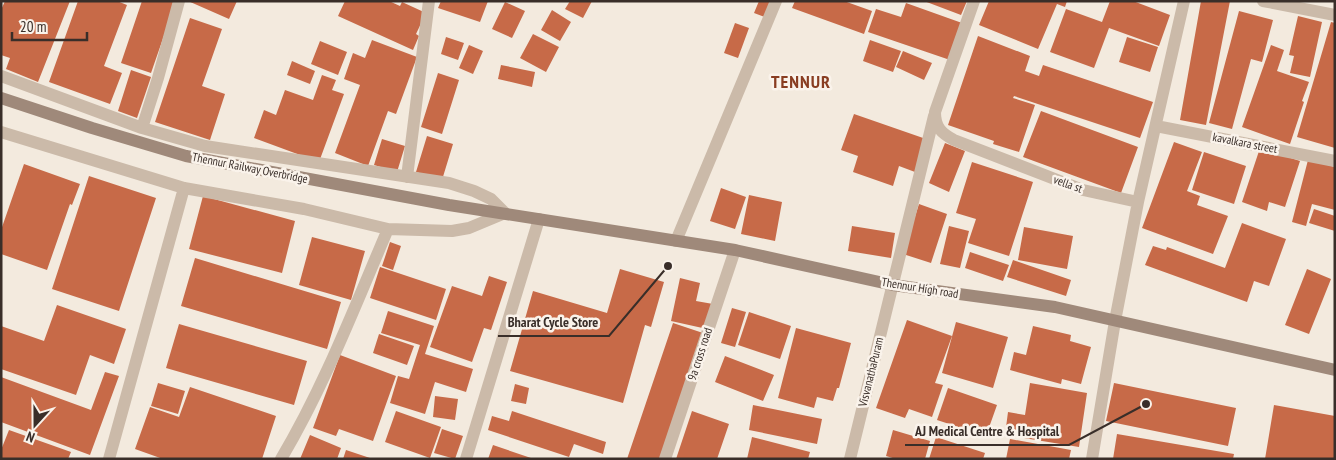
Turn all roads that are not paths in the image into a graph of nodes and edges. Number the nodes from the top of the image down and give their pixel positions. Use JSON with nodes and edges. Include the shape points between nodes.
{"nodes":[{"id":1,"x":179,"y":1,"type":"edge"},
{"id":2,"x":430,"y":1,"type":"edge"},
{"id":3,"x":776,"y":1,"type":"edge"},
{"id":4,"x":974,"y":1,"type":"edge"},
{"id":5,"x":1184,"y":1,"type":"edge"},
{"id":6,"x":1262,"y":1,"type":"edge"},
{"id":7,"x":1335,"y":15,"type":"edge"},
{"id":8,"x":1,"y":76,"type":"edge"},
{"id":9,"x":1,"y":98,"type":"edge"},
{"id":10,"x":935,"y":112,"type":"junction"},
{"id":11,"x":1156,"y":126,"type":"junction"},
{"id":12,"x":142,"y":128,"type":"junction"},
{"id":13,"x":1,"y":132,"type":"edge"},
{"id":14,"x":1335,"y":161,"type":"edge"},
{"id":15,"x":407,"y":177,"type":"junction"},
{"id":16,"x":184,"y":188,"type":"junction"},
{"id":17,"x":1138,"y":202,"type":"junction"},
{"id":18,"x":505,"y":213,"type":"junction"},
{"id":19,"x":539,"y":219,"type":"junction"},
{"id":20,"x":388,"y":229,"type":"junction"},
{"id":21,"x":676,"y":240,"type":"junction"},
{"id":22,"x":735,"y":250,"type":"junction"},
{"id":23,"x":893,"y":285,"type":"junction"},
{"id":24,"x":1115,"y":321,"type":"junction"},
{"id":25,"x":1335,"y":370,"type":"edge"},
{"id":26,"x":109,"y":459,"type":"edge"},
{"id":27,"x":281,"y":459,"type":"edge"},
{"id":28,"x":466,"y":459,"type":"edge"},
{"id":29,"x":665,"y":459,"type":"edge"},
{"id":30,"x":850,"y":459,"type":"edge"},
{"id":31,"x":1092,"y":459,"type":"edge"}],
"edges":[{"from":1,"to":12,"type":"street"},
{"from":2,"to":15,"type":"street"},
{"from":3,"to":21,"type":"street"},
{"from":4,"to":10,"type":"street"},
{"from":5,"to":11,"type":"street"},
{"from":6,"to":7,"type":"street"},
{"from":8,"to":12,"type":"street"},
{"from":9,"to":18,"type":"main road","name":"Thennur Railway Overbridge","via":[[186,156]]},
{"from":10,"to":17,"type":"street","name":"vella st","via":[[938,129],[954,140],[1083,190]]},
{"from":10,"to":23,"type":"street","name":"VisvanathaPuram"},
{"from":11,"to":14,"type":"street","name":"kavalkara street"},
{"from":11,"to":17,"type":"street"},
{"from":12,"to":15,"type":"street","via":[[205,146]]},
{"from":13,"to":16,"type":"street"},
{"from":15,"to":18,"type":"street","via":[[449,183],[474,191],[491,199]]},
{"from":16,"to":20,"type":"street","via":[[304,209]]},
{"from":16,"to":26,"type":"street"},
{"from":17,"to":24,"type":"street"},
{"from":18,"to":19,"type":"main road","name":"Thennur High road"},
{"from":18,"to":20,"type":"street","via":[[452,232]]},
{"from":19,"to":21,"type":"main road","name":"Thennur High road"},
{"from":19,"to":28,"type":"street"},
{"from":20,"to":27,"type":"street","via":[[345,330]]},
{"from":21,"to":22,"type":"main road","name":"Thennur High road"},
{"from":22,"to":23,"type":"main road","name":"Thennur High road"},
{"from":22,"to":29,"type":"street","name":"9a cross road"},
{"from":23,"to":24,"type":"main road","name":"Thennur High road","via":[[1055,307]]},
{"from":23,"to":30,"type":"street","name":"VisvanathaPuram"},
{"from":24,"to":25,"type":"main road","name":"Thennur High road"},
{"from":24,"to":31,"type":"street"}]}
